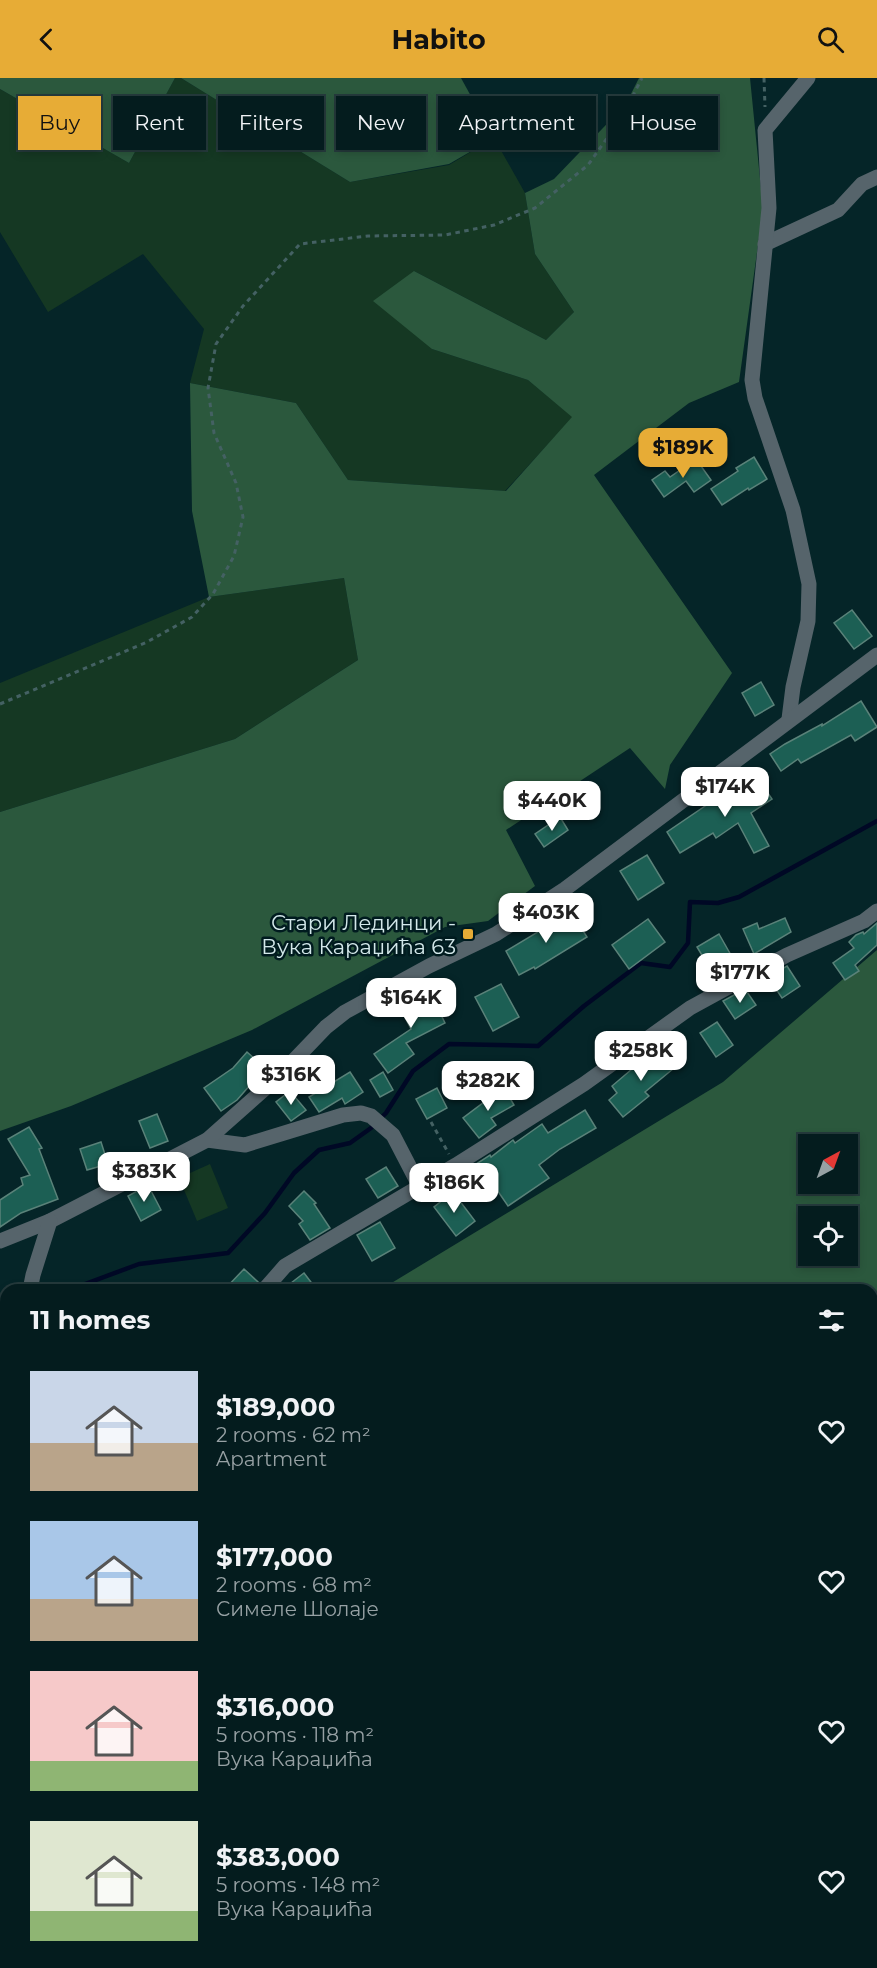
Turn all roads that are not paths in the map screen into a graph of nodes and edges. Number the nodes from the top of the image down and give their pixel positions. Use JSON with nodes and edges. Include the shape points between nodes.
{"nodes":[{"id":1,"x":808,"y":78,"type":"edge"},
{"id":2,"x":877,"y":177,"type":"edge"},
{"id":3,"x":765,"y":244,"type":"junction"},
{"id":4,"x":877,"y":655,"type":"edge"},
{"id":5,"x":789,"y":719,"type":"junction"},
{"id":6,"x":877,"y":911,"type":"edge"},
{"id":7,"x":207,"y":1140,"type":"junction"},
{"id":8,"x":420,"y":1187,"type":"junction"},
{"id":9,"x":50,"y":1221,"type":"junction"},
{"id":10,"x":0,"y":1241,"type":"edge"},
{"id":11,"x":31,"y":1284,"type":"edge"},
{"id":12,"x":269,"y":1284,"type":"edge"}],
"edges":[{"from":1,"to":3,"type":"street","via":[[765,130],[769,208]]},
{"from":2,"to":3,"type":"street","via":[[862,184],[838,210]]},
{"from":3,"to":5,"type":"street","via":[[752,380],[793,510],[809,584],[808,621]]},
{"from":4,"to":5,"type":"street"},
{"from":5,"to":7,"type":"street","via":[[566,889],[496,934],[345,1012]]},
{"from":6,"to":8,"type":"street","via":[[690,1008],[584,1084]]},
{"from":7,"to":8,"type":"street","via":[[245,1145],[361,1113],[371,1116],[393,1135]]},
{"from":7,"to":9,"type":"street"},
{"from":8,"to":12,"type":"street","via":[[285,1266]]},
{"from":9,"to":10,"type":"street"},
{"from":9,"to":11,"type":"street"}]}
